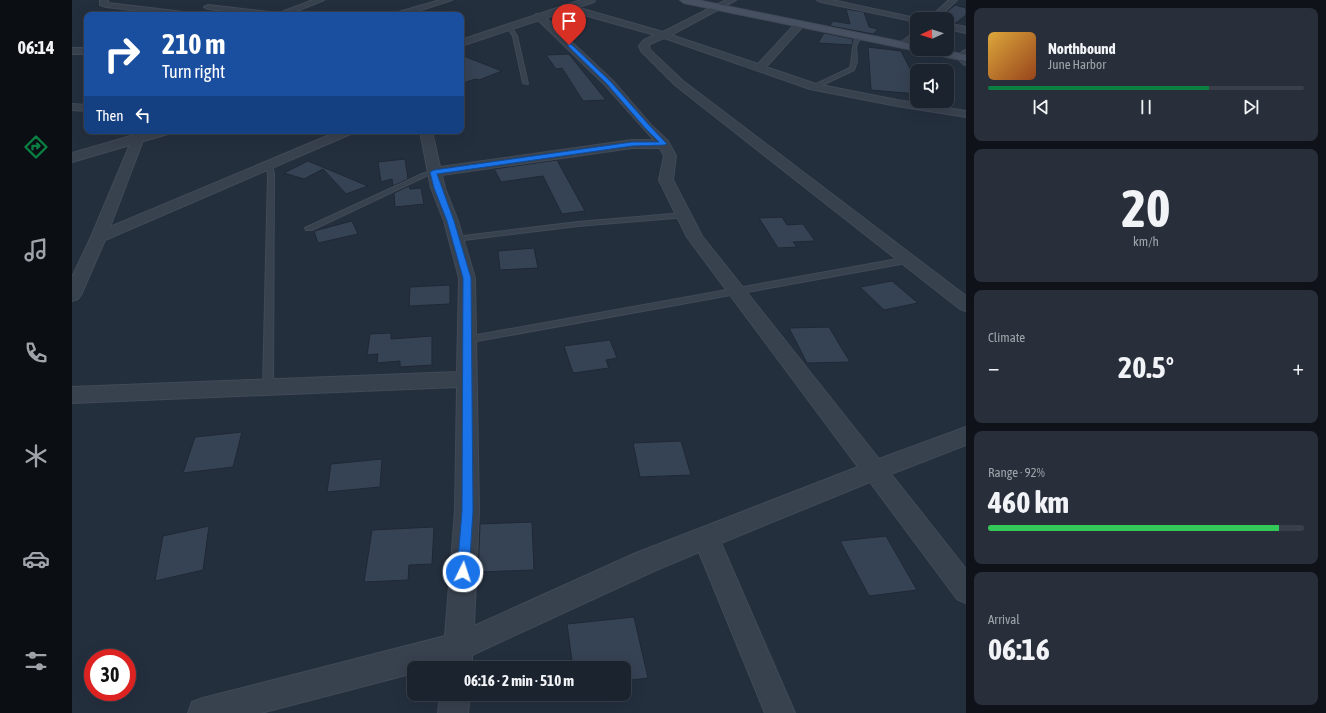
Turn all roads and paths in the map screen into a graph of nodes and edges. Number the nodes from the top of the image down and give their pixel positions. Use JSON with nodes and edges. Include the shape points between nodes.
{"nodes":[{"id":1,"x":104,"y":0,"type":"edge"},
{"id":2,"x":218,"y":0,"type":"edge"},
{"id":3,"x":320,"y":0,"type":"edge"},
{"id":4,"x":448,"y":0,"type":"edge"},
{"id":5,"x":591,"y":0,"type":"edge"},
{"id":6,"x":684,"y":0,"type":"edge"},
{"id":7,"x":732,"y":0,"type":"edge"},
{"id":8,"x":826,"y":0,"type":"edge"},
{"id":9,"x":953,"y":0,"type":"edge"},
{"id":10,"x":248,"y":3,"type":"dead end"},
{"id":11,"x":208,"y":7,"type":"junction"},
{"id":12,"x":566,"y":7,"type":"junction"},
{"id":13,"x":719,"y":7,"type":"junction"},
{"id":14,"x":235,"y":10,"type":"junction"},
{"id":15,"x":166,"y":12,"type":"edge"},
{"id":16,"x":201,"y":12,"type":"edge"},
{"id":17,"x":253,"y":12,"type":"edge"},
{"id":18,"x":288,"y":12,"type":"edge"},
{"id":19,"x":408,"y":12,"type":"edge"},
{"id":20,"x":940,"y":12,"type":"edge"},
{"id":21,"x":539,"y":16,"type":"junction"},
{"id":22,"x":910,"y":18,"type":"edge"},
{"id":23,"x":800,"y":24,"type":"junction"},
{"id":24,"x":508,"y":26,"type":"junction"},
{"id":25,"x":954,"y":27,"type":"edge"},
{"id":26,"x":966,"y":30,"type":"edge"},
{"id":27,"x":664,"y":35,"type":"junction"},
{"id":28,"x":859,"y":36,"type":"junction"},
{"id":29,"x":910,"y":39,"type":"edge"},
{"id":30,"x":464,"y":42,"type":"edge"},
{"id":31,"x":903,"y":45,"type":"junction"},
{"id":32,"x":910,"y":46,"type":"edge"},
{"id":33,"x":72,"y":51,"type":"edge"},
{"id":34,"x":84,"y":51,"type":"edge"},
{"id":35,"x":954,"y":56,"type":"edge"},
{"id":36,"x":965,"y":58,"type":"edge"},
{"id":37,"x":758,"y":68,"type":"junction"},
{"id":38,"x":526,"y":83,"type":"dead end"},
{"id":39,"x":814,"y":87,"type":"junction"},
{"id":40,"x":72,"y":107,"type":"edge"},
{"id":41,"x":84,"y":108,"type":"edge"},
{"id":42,"x":966,"y":114,"type":"edge"},
{"id":43,"x":152,"y":134,"type":"edge"},
{"id":44,"x":342,"y":134,"type":"edge"},
{"id":45,"x":427,"y":134,"type":"edge"},
{"id":46,"x":138,"y":138,"type":"junction"},
{"id":47,"x":664,"y":144,"type":"junction"},
{"id":48,"x":72,"y":158,"type":"edge"},
{"id":49,"x":269,"y":165,"type":"junction"},
{"id":50,"x":434,"y":172,"type":"junction"},
{"id":51,"x":684,"y":215,"type":"junction"},
{"id":52,"x":308,"y":228,"type":"dead end"},
{"id":53,"x":99,"y":237,"type":"junction"},
{"id":54,"x":456,"y":239,"type":"junction"},
{"id":55,"x":909,"y":260,"type":"junction"},
{"id":56,"x":737,"y":290,"type":"junction"},
{"id":57,"x":72,"y":295,"type":"edge"},
{"id":58,"x":966,"y":305,"type":"edge"},
{"id":59,"x":466,"y":340,"type":"junction"},
{"id":60,"x":466,"y":379,"type":"junction"},
{"id":61,"x":268,"y":387,"type":"junction"},
{"id":62,"x":72,"y":395,"type":"edge"},
{"id":63,"x":966,"y":436,"type":"edge"},
{"id":64,"x":875,"y":470,"type":"junction"},
{"id":65,"x":706,"y":538,"type":"junction"},
{"id":66,"x":966,"y":590,"type":"edge"},
{"id":67,"x":457,"y":658,"type":"edge"},
{"id":68,"x":454,"y":701,"type":"edge"},
{"id":69,"x":210,"y":712,"type":"edge"},
{"id":70,"x":453,"y":713,"type":"edge"},
{"id":71,"x":780,"y":713,"type":"edge"}],
"edges":[{"from":1,"to":15,"type":"street","via":[[103,3],[106,5]]},
{"from":2,"to":11,"type":"street"},
{"from":3,"to":18,"type":"street"},
{"from":4,"to":19,"type":"street"},
{"from":5,"to":12,"type":"street"},
{"from":6,"to":13,"type":"main road"},
{"from":7,"to":13,"type":"street"},
{"from":8,"to":22,"type":"street"},
{"from":9,"to":20,"type":"street"},
{"from":10,"to":14,"type":"street"},
{"from":11,"to":14,"type":"street"},
{"from":11,"to":16,"type":"street"},
{"from":12,"to":21,"type":"street"},
{"from":12,"to":27,"type":"street"},
{"from":13,"to":23,"type":"main road"},
{"from":13,"to":27,"type":"street"},
{"from":14,"to":17,"type":"street"},
{"from":21,"to":24,"type":"street"},
{"from":21,"to":47,"type":"street","via":[[609,83]]},
{"from":23,"to":28,"type":"main road"},
{"from":23,"to":37,"type":"street"},
{"from":24,"to":30,"type":"street"},
{"from":24,"to":38,"type":"lane","via":[[515,36]]},
{"from":25,"to":26,"type":"street"},
{"from":27,"to":37,"type":"street"},
{"from":27,"to":55,"type":"street","via":[[644,46],[679,83]]},
{"from":28,"to":31,"type":"main road"},
{"from":28,"to":39,"type":"lane","via":[[854,46],[854,66]]},
{"from":29,"to":31,"type":"street"},
{"from":31,"to":32,"type":"main road"},
{"from":33,"to":34,"type":"street"},
{"from":35,"to":36,"type":"main road"},
{"from":37,"to":39,"type":"street"},
{"from":39,"to":42,"type":"street","via":[[897,104]]},
{"from":40,"to":41,"type":"street"},
{"from":43,"to":46,"type":"street"},
{"from":44,"to":49,"type":"street"},
{"from":45,"to":50,"type":"street"},
{"from":46,"to":48,"type":"street"},
{"from":46,"to":53,"type":"street"},
{"from":47,"to":50,"type":"street","via":[[632,144]]},
{"from":47,"to":51,"type":"street","via":[[670,156],[666,180]]},
{"from":49,"to":53,"type":"street"},
{"from":49,"to":61,"type":"lane","via":[[271,174]]},
{"from":50,"to":52,"type":"lane"},
{"from":50,"to":54,"type":"street"},
{"from":51,"to":54,"type":"lane","via":[[578,224]]},
{"from":51,"to":56,"type":"street","via":[[695,236]]},
{"from":53,"to":57,"type":"street"},
{"from":54,"to":59,"type":"street","via":[[467,278]]},
{"from":55,"to":56,"type":"lane"},
{"from":55,"to":58,"type":"street"},
{"from":56,"to":59,"type":"lane"},
{"from":56,"to":64,"type":"street"},
{"from":59,"to":60,"type":"street"},
{"from":60,"to":61,"type":"street"},
{"from":60,"to":67,"type":"street","via":[[467,511]]},
{"from":61,"to":62,"type":"street"},
{"from":63,"to":64,"type":"street"},
{"from":64,"to":65,"type":"street"},
{"from":64,"to":66,"type":"street"},
{"from":65,"to":67,"type":"street","via":[[645,562]]},
{"from":65,"to":71,"type":"street"},
{"from":67,"to":69,"type":"street"},
{"from":68,"to":70,"type":"street"}]}
